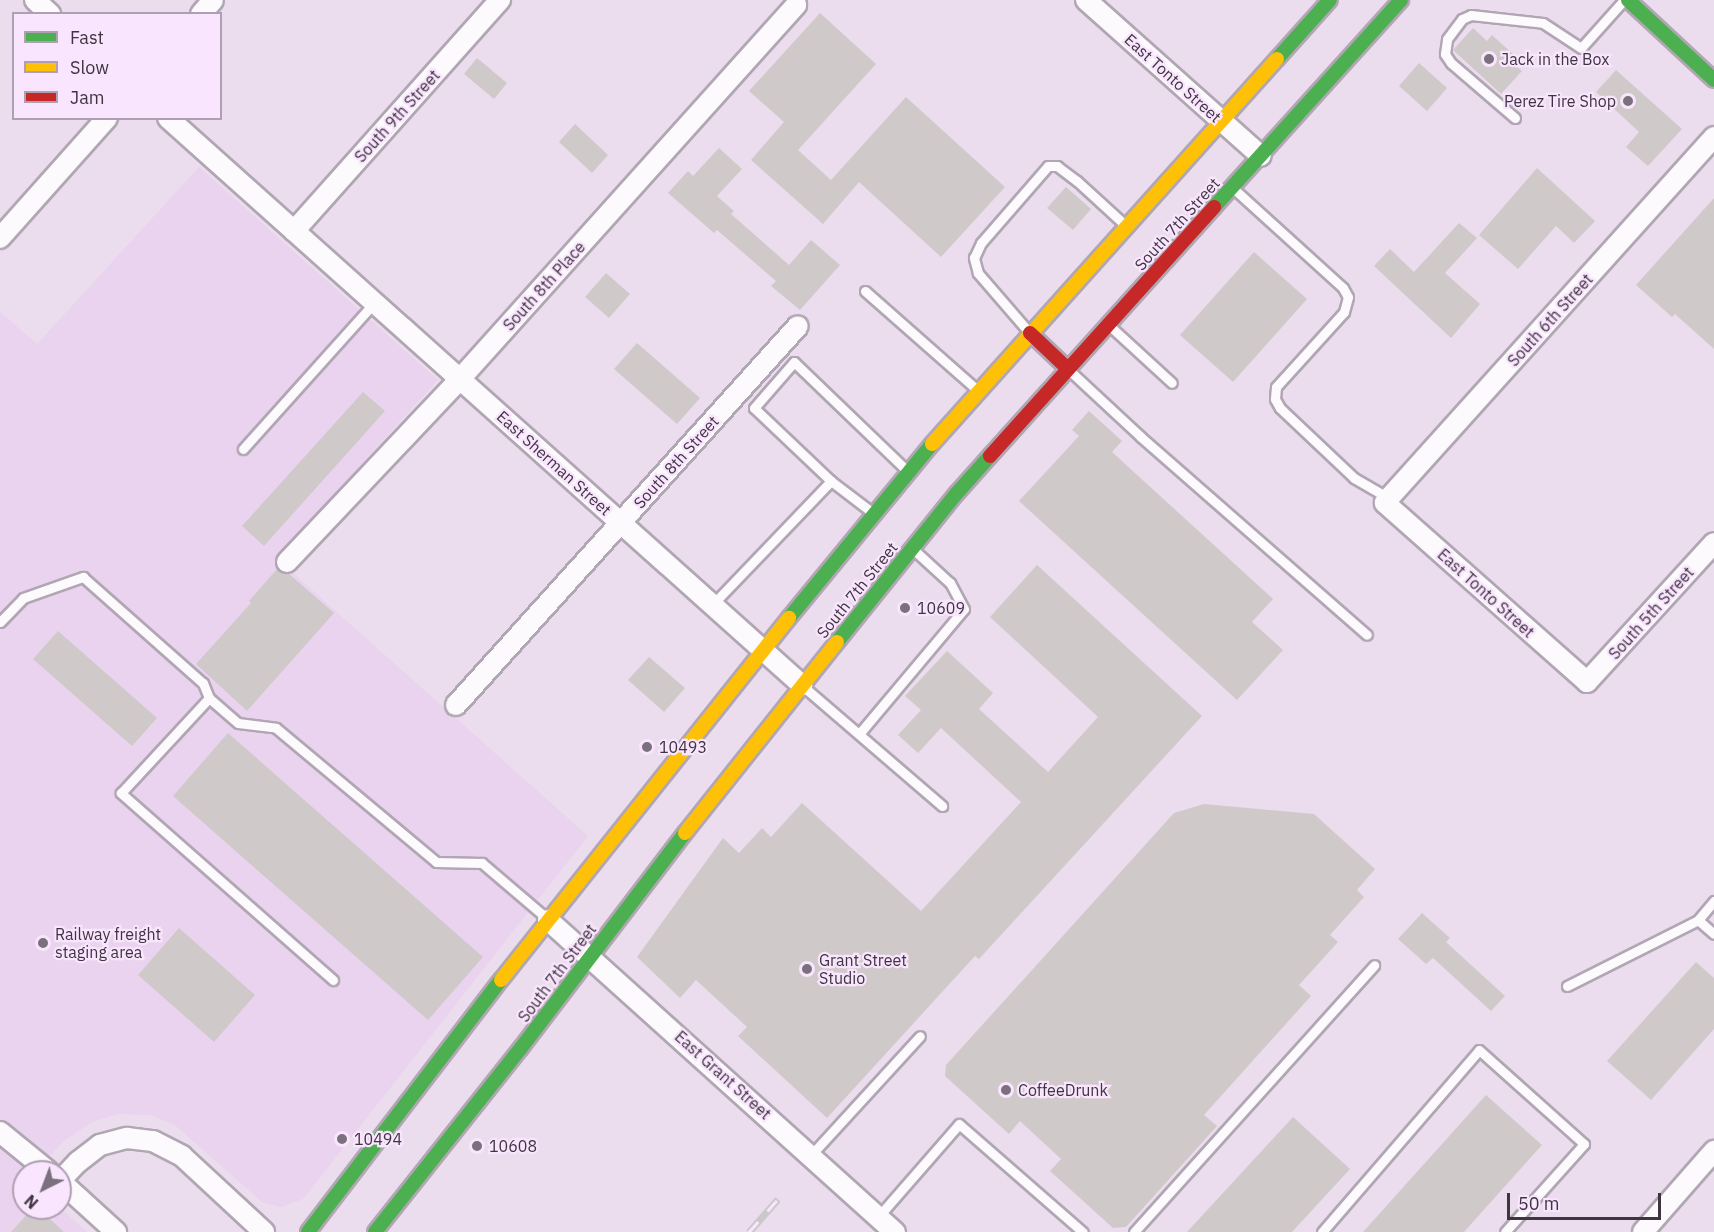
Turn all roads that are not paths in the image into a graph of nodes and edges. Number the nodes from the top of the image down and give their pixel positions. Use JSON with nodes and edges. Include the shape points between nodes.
{"nodes":[{"id":1,"x":35,"y":0,"type":"edge"},
{"id":2,"x":213,"y":0,"type":"edge"},
{"id":3,"x":500,"y":0,"type":"edge"},
{"id":4,"x":1086,"y":0,"type":"edge"},
{"id":5,"x":1401,"y":0,"type":"edge"},
{"id":6,"x":1626,"y":0,"type":"edge"},
{"id":7,"x":1322,"y":3,"type":"edge"},
{"id":8,"x":796,"y":5,"type":"dead end"},
{"id":9,"x":48,"y":12,"type":"edge"},
{"id":10,"x":203,"y":12,"type":"edge"},
{"id":11,"x":1714,"y":80,"type":"edge"},
{"id":12,"x":1515,"y":118,"type":"dead end"},
{"id":13,"x":105,"y":120,"type":"edge"},
{"id":14,"x":170,"y":120,"type":"edge"},
{"id":15,"x":1222,"y":121,"type":"junction"},
{"id":16,"x":1714,"y":137,"type":"edge"},
{"id":17,"x":1261,"y":156,"type":"junction"},
{"id":18,"x":1232,"y":188,"type":"junction"},
{"id":19,"x":1126,"y":227,"type":"junction"},
{"id":20,"x":294,"y":231,"type":"junction"},
{"id":21,"x":0,"y":237,"type":"edge"},
{"id":22,"x":866,"y":291,"type":"dead end"},
{"id":23,"x":374,"y":303,"type":"junction"},
{"id":24,"x":1108,"y":325,"type":"junction"},
{"id":25,"x":798,"y":326,"type":"dead end"},
{"id":26,"x":1030,"y":333,"type":"junction"},
{"id":27,"x":1068,"y":369,"type":"junction"},
{"id":28,"x":460,"y":379,"type":"junction"},
{"id":29,"x":1172,"y":383,"type":"dead end"},
{"id":30,"x":978,"y":391,"type":"junction"},
{"id":31,"x":243,"y":449,"type":"dead end"},
{"id":32,"x":908,"y":472,"type":"junction"},
{"id":33,"x":831,"y":481,"type":"junction"},
{"id":34,"x":1390,"y":498,"type":"junction"},
{"id":35,"x":873,"y":514,"type":"junction"},
{"id":36,"x":621,"y":523,"type":"junction"},
{"id":37,"x":1714,"y":543,"type":"edge"},
{"id":38,"x":912,"y":548,"type":"junction"},
{"id":39,"x":287,"y":562,"type":"dead end"},
{"id":40,"x":712,"y":605,"type":"junction"},
{"id":41,"x":0,"y":622,"type":"edge"},
{"id":42,"x":1367,"y":635,"type":"dead end"},
{"id":43,"x":762,"y":650,"type":"junction"},
{"id":44,"x":1587,"y":682,"type":"joint"},
{"id":45,"x":802,"y":685,"type":"junction"},
{"id":46,"x":209,"y":698,"type":"junction"},
{"id":47,"x":456,"y":705,"type":"dead end"},
{"id":48,"x":859,"y":735,"type":"junction"},
{"id":49,"x":942,"y":806,"type":"dead end"},
{"id":50,"x":1714,"y":901,"type":"edge"},
{"id":51,"x":548,"y":920,"type":"junction"},
{"id":52,"x":1698,"y":920,"type":"junction"},
{"id":53,"x":1714,"y":934,"type":"edge"},
{"id":54,"x":590,"y":956,"type":"junction"},
{"id":55,"x":1374,"y":965,"type":"dead end"},
{"id":56,"x":333,"y":980,"type":"dead end"},
{"id":57,"x":1567,"y":986,"type":"dead end"},
{"id":58,"x":920,"y":1036,"type":"dead end"},
{"id":59,"x":0,"y":1132,"type":"edge"},
{"id":60,"x":1714,"y":1151,"type":"edge"},
{"id":61,"x":811,"y":1155,"type":"junction"},
{"id":62,"x":34,"y":1160,"type":"edge"},
{"id":63,"x":72,"y":1168,"type":"edge"},
{"id":64,"x":72,"y":1192,"type":"edge"},
{"id":65,"x":878,"y":1217,"type":"junction"},
{"id":66,"x":116,"y":1232,"type":"edge"},
{"id":67,"x":264,"y":1232,"type":"edge"},
{"id":68,"x":308,"y":1232,"type":"edge"},
{"id":69,"x":375,"y":1232,"type":"edge"},
{"id":70,"x":895,"y":1232,"type":"edge"},
{"id":71,"x":1083,"y":1232,"type":"edge"},
{"id":72,"x":1134,"y":1232,"type":"edge"},
{"id":73,"x":1322,"y":1232,"type":"edge"},
{"id":74,"x":1505,"y":1232,"type":"edge"},
{"id":75,"x":1642,"y":1232,"type":"edge"}],
"edges":[{"from":1,"to":9,"type":"street"},
{"from":2,"to":10,"type":"street"},
{"from":3,"to":20,"type":"street","name":"South 9th Street"},
{"from":4,"to":15,"type":"street","name":"East Tonto Street"},
{"from":5,"to":17,"type":"main road","name":"South 7th Street"},
{"from":6,"to":11,"type":"main road"},
{"from":6,"to":12,"type":"lane","via":[[1581,48],[1543,23],[1471,15],[1462,19],[1447,39],[1445,54]]},
{"from":7,"to":15,"type":"main road"},
{"from":8,"to":28,"type":"street","name":"South 8th Place"},
{"from":13,"to":21,"type":"street"},
{"from":14,"to":20,"type":"street","name":"East Sherman Street"},
{"from":15,"to":17,"type":"street","name":"East Tonto Street"},
{"from":15,"to":19,"type":"main road"},
{"from":16,"to":34,"type":"street","name":"South 6th Street"},
{"from":17,"to":18,"type":"main road","name":"South 7th Street"},
{"from":18,"to":24,"type":"main road","name":"South 7th Street"},
{"from":18,"to":34,"type":"lane","via":[[1343,288],[1348,297],[1344,312],[1276,387],[1275,399],[1353,478]]},
{"from":19,"to":26,"type":"main road"},
{"from":19,"to":26,"type":"lane","via":[[1077,181],[1057,166],[1048,166],[981,243],[974,258],[978,273]]},
{"from":20,"to":23,"type":"street","name":"East Sherman Street"},
{"from":22,"to":30,"type":"lane"},
{"from":23,"to":28,"type":"street","name":"East Sherman Street"},
{"from":23,"to":31,"type":"lane"},
{"from":24,"to":27,"type":"main road","name":"South 7th Street"},
{"from":24,"to":29,"type":"lane"},
{"from":25,"to":36,"type":"street","name":"South 8th Street"},
{"from":26,"to":27,"type":"main road"},
{"from":26,"to":30,"type":"main road"},
{"from":27,"to":38,"type":"main road","name":"South 7th Street"},
{"from":27,"to":42,"type":"lane"},
{"from":28,"to":36,"type":"street","name":"East Sherman Street"},
{"from":28,"to":39,"type":"street","name":"South 8th Place"},
{"from":30,"to":32,"type":"main road"},
{"from":32,"to":33,"type":"lane","via":[[794,362],[754,408]]},
{"from":32,"to":35,"type":"main road"},
{"from":33,"to":35,"type":"lane"},
{"from":33,"to":40,"type":"lane"},
{"from":34,"to":44,"type":"street","name":"East Tonto Street"},
{"from":35,"to":43,"type":"main road"},
{"from":36,"to":40,"type":"street","name":"East Sherman Street"},
{"from":36,"to":47,"type":"street","name":"South 8th Street"},
{"from":37,"to":44,"type":"street","name":"South 5th Street"},
{"from":38,"to":45,"type":"main road","name":"South 7th Street"},
{"from":38,"to":48,"type":"lane","via":[[950,583],[963,609]]},
{"from":40,"to":43,"type":"street","name":"East Sherman Street"},
{"from":41,"to":46,"type":"lane","via":[[22,598],[83,577],[203,683]]},
{"from":43,"to":45,"type":"street","name":"East Sherman Street"},
{"from":43,"to":51,"type":"main road"},
{"from":45,"to":48,"type":"lane","name":"East Sherman Street"},
{"from":45,"to":54,"type":"main road","name":"South 7th Street"},
{"from":46,"to":51,"type":"lane","via":[[238,723],[276,728],[435,862],[482,863]]},
{"from":46,"to":56,"type":"lane","via":[[121,793]]},
{"from":48,"to":49,"type":"lane","name":"East Sherman Street"},
{"from":50,"to":52,"type":"lane"},
{"from":51,"to":54,"type":"street","name":"East Grant Street"},
{"from":51,"to":68,"type":"main road"},
{"from":52,"to":53,"type":"lane"},
{"from":52,"to":57,"type":"lane"},
{"from":54,"to":61,"type":"street","name":"East Grant Street"},
{"from":54,"to":69,"type":"main road","name":"South 7th Street"},
{"from":55,"to":72,"type":"lane"},
{"from":58,"to":61,"type":"lane"},
{"from":59,"to":62,"type":"street"},
{"from":60,"to":75,"type":"street"},
{"from":61,"to":65,"type":"street","name":"East Grant Street"},
{"from":63,"to":67,"type":"street","via":[[100,1145],[128,1138],[153,1141],[182,1156]]},
{"from":64,"to":66,"type":"street"},
{"from":65,"to":70,"type":"street","name":"East Grant Street"},
{"from":65,"to":71,"type":"lane","via":[[959,1124]]},
{"from":73,"to":74,"type":"lane","via":[[1479,1050],[1584,1144]]}]}
